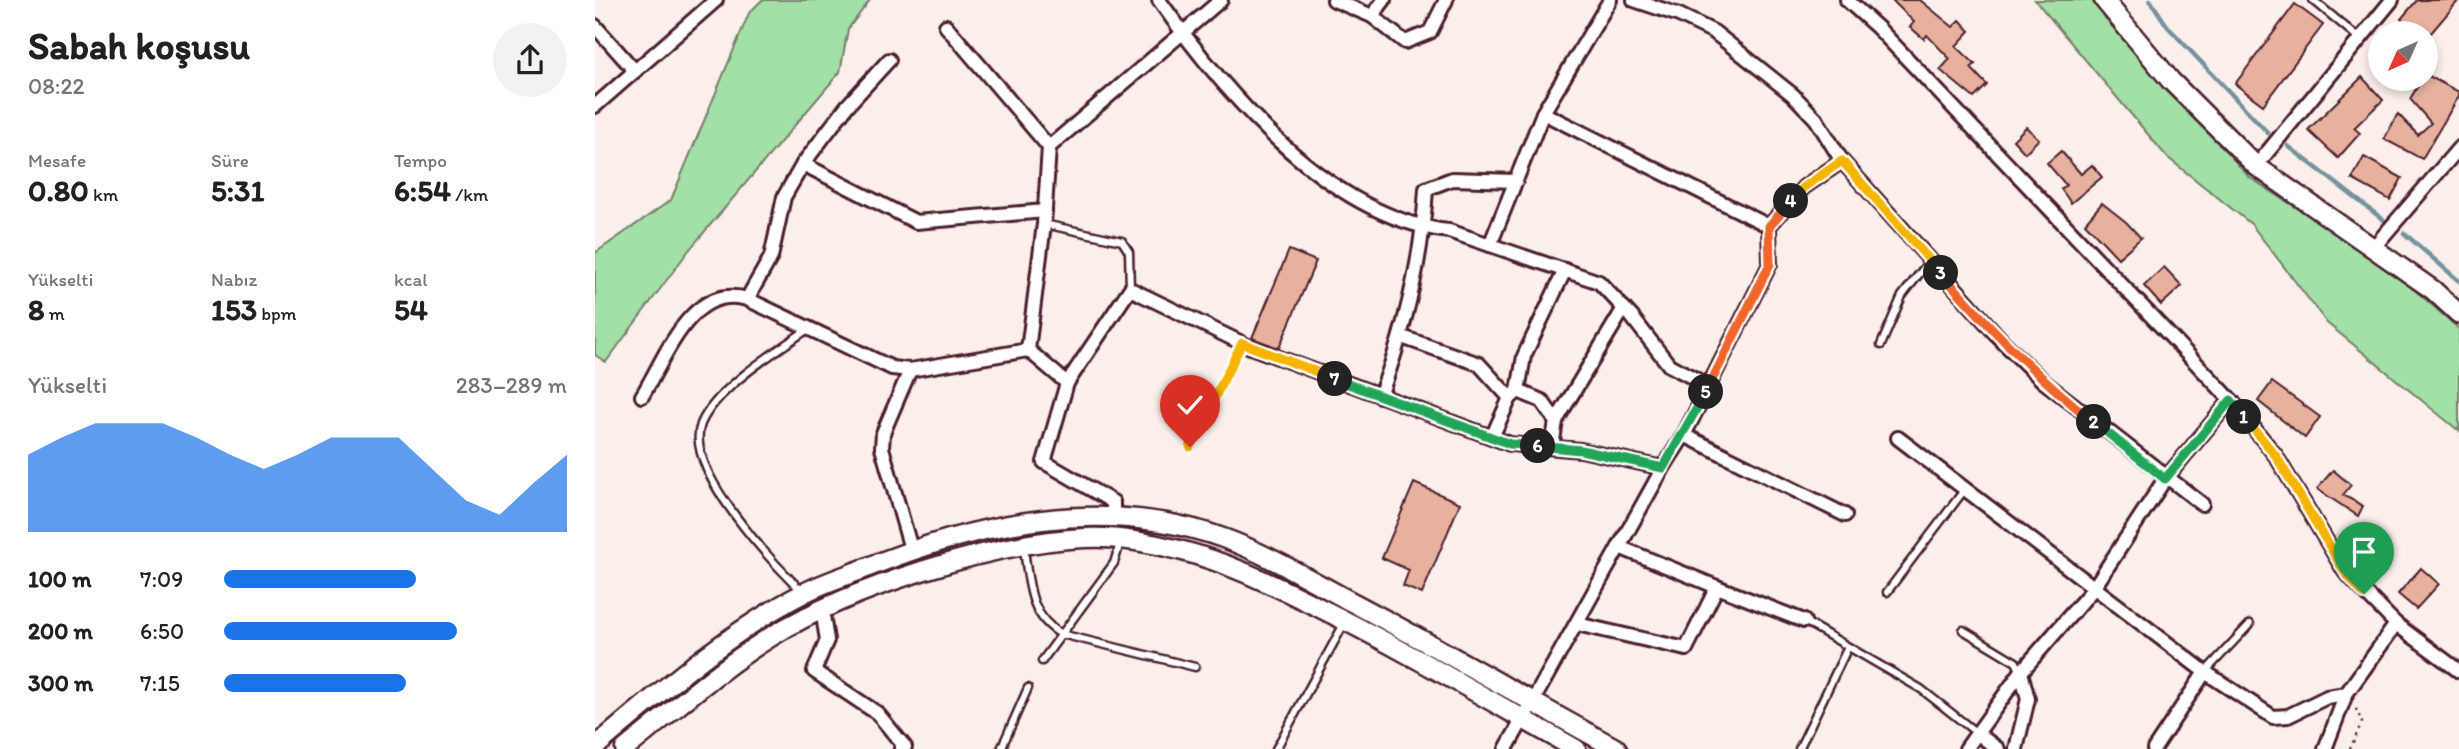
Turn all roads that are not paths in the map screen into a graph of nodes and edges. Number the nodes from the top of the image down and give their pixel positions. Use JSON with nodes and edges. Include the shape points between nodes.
{"nodes":[{"id":1,"x":716,"y":0,"type":"edge"},
{"id":2,"x":1159,"y":0,"type":"edge"},
{"id":3,"x":1221,"y":0,"type":"edge"},
{"id":4,"x":1334,"y":0,"type":"edge"},
{"id":5,"x":1384,"y":0,"type":"edge"},
{"id":6,"x":1446,"y":0,"type":"edge"},
{"id":7,"x":1610,"y":0,"type":"edge"},
{"id":8,"x":1634,"y":0,"type":"edge"},
{"id":9,"x":1847,"y":0,"type":"edge"},
{"id":10,"x":2104,"y":0,"type":"edge"},
{"id":11,"x":2313,"y":0,"type":"edge"},
{"id":12,"x":2392,"y":0,"type":"edge"},
{"id":13,"x":1372,"y":16,"type":"junction"},
{"id":14,"x":595,"y":26,"type":"edge"},
{"id":15,"x":946,"y":26,"type":"dead end"},
{"id":16,"x":1183,"y":34,"type":"junction"},
{"id":17,"x":2360,"y":39,"type":"junction"},
{"id":18,"x":889,"y":60,"type":"dead end"},
{"id":19,"x":635,"y":71,"type":"junction"},
{"id":20,"x":595,"y":106,"type":"edge"},
{"id":21,"x":1543,"y":113,"type":"junction"},
{"id":22,"x":1049,"y":147,"type":"junction"},
{"id":23,"x":2459,"y":148,"type":"edge"},
{"id":24,"x":1842,"y":161,"type":"junction"},
{"id":25,"x":803,"y":164,"type":"junction"},
{"id":26,"x":2256,"y":166,"type":"junction"},
{"id":27,"x":1516,"y":181,"type":"junction"},
{"id":28,"x":1044,"y":218,"type":"junction"},
{"id":29,"x":1769,"y":226,"type":"junction"},
{"id":30,"x":1424,"y":228,"type":"junction"},
{"id":31,"x":1490,"y":245,"type":"junction"},
{"id":32,"x":2373,"y":248,"type":"junction"},
{"id":33,"x":1930,"y":260,"type":"junction"},
{"id":34,"x":1565,"y":270,"type":"junction"},
{"id":35,"x":1130,"y":289,"type":"junction"},
{"id":36,"x":747,"y":299,"type":"junction"},
{"id":37,"x":1624,"y":308,"type":"junction"},
{"id":38,"x":2459,"y":314,"type":"edge"},
{"id":39,"x":809,"y":329,"type":"junction"},
{"id":40,"x":1402,"y":337,"type":"junction"},
{"id":41,"x":1242,"y":343,"type":"junction"},
{"id":42,"x":1881,"y":345,"type":"dead end"},
{"id":43,"x":1028,"y":350,"type":"junction"},
{"id":44,"x":910,"y":370,"type":"junction"},
{"id":45,"x":1067,"y":383,"type":"junction"},
{"id":46,"x":1709,"y":386,"type":"junction"},
{"id":47,"x":1514,"y":395,"type":"junction"},
{"id":48,"x":642,"y":396,"type":"dead end"},
{"id":49,"x":1380,"y":396,"type":"junction"},
{"id":50,"x":2231,"y":400,"type":"junction"},
{"id":51,"x":1556,"y":421,"type":"junction"},
{"id":52,"x":1684,"y":435,"type":"junction"},
{"id":53,"x":1492,"y":437,"type":"junction"},
{"id":54,"x":1898,"y":438,"type":"dead end"},
{"id":55,"x":1190,"y":447,"type":"dead end"},
{"id":56,"x":1552,"y":447,"type":"junction"},
{"id":57,"x":1663,"y":468,"type":"junction"},
{"id":58,"x":2165,"y":479,"type":"junction"},
{"id":59,"x":1965,"y":489,"type":"junction"},
{"id":60,"x":2202,"y":504,"type":"dead end"},
{"id":61,"x":1845,"y":515,"type":"dead end"},
{"id":62,"x":1112,"y":516,"type":"junction"},
{"id":63,"x":1121,"y":538,"type":"junction"},
{"id":64,"x":1024,"y":545,"type":"junction"},
{"id":65,"x":1619,"y":547,"type":"junction"},
{"id":66,"x":911,"y":549,"type":"junction"},
{"id":67,"x":1717,"y":587,"type":"junction"},
{"id":68,"x":2093,"y":589,"type":"junction"},
{"id":69,"x":1887,"y":592,"type":"dead end"},
{"id":70,"x":803,"y":593,"type":"junction"},
{"id":71,"x":822,"y":610,"type":"junction"},
{"id":72,"x":1346,"y":621,"type":"junction"},
{"id":73,"x":1804,"y":621,"type":"joint"},
{"id":74,"x":1577,"y":624,"type":"junction"},
{"id":75,"x":2250,"y":624,"type":"dead end"},
{"id":76,"x":2396,"y":624,"type":"junction"},
{"id":77,"x":1963,"y":630,"type":"dead end"},
{"id":78,"x":1061,"y":634,"type":"junction"},
{"id":79,"x":1848,"y":647,"type":"junction"},
{"id":80,"x":1042,"y":661,"type":"dead end"},
{"id":81,"x":1195,"y":667,"type":"dead end"},
{"id":82,"x":2459,"y":671,"type":"edge"},
{"id":83,"x":2021,"y":672,"type":"junction"},
{"id":84,"x":2205,"y":672,"type":"junction"},
{"id":85,"x":1028,"y":688,"type":"dead end"},
{"id":86,"x":2346,"y":695,"type":"junction"},
{"id":87,"x":1527,"y":710,"type":"junction"},
{"id":88,"x":1979,"y":734,"type":"junction"},
{"id":89,"x":605,"y":745,"type":"edge"},
{"id":90,"x":906,"y":748,"type":"edge"},
{"id":91,"x":625,"y":749,"type":"edge"},
{"id":92,"x":1001,"y":749,"type":"edge"},
{"id":93,"x":1276,"y":749,"type":"edge"},
{"id":94,"x":1506,"y":749,"type":"edge"},
{"id":95,"x":1576,"y":749,"type":"edge"},
{"id":96,"x":1617,"y":749,"type":"edge"},
{"id":97,"x":1799,"y":749,"type":"edge"},
{"id":98,"x":1966,"y":749,"type":"edge"},
{"id":99,"x":1998,"y":749,"type":"edge"},
{"id":100,"x":2016,"y":749,"type":"edge"},
{"id":101,"x":2154,"y":749,"type":"edge"},
{"id":102,"x":2325,"y":749,"type":"edge"}],
"edges":[{"from":1,"to":19,"type":"street"},
{"from":2,"to":16,"type":"street"},
{"from":3,"to":16,"type":"street"},
{"from":4,"to":13,"type":"street"},
{"from":5,"to":13,"type":"street"},
{"from":6,"to":13,"type":"street","via":[[1430,32],[1405,42]]},
{"from":7,"to":21,"type":"street"},
{"from":8,"to":24,"type":"street","via":[[1696,22],[1731,45],[1806,108]]},
{"from":9,"to":50,"type":"street"},
{"from":10,"to":26,"type":"street","via":[[2171,80]]},
{"from":11,"to":17,"type":"lane"},
{"from":12,"to":17,"type":"street"},
{"from":14,"to":19,"type":"street"},
{"from":15,"to":22,"type":"street"},
{"from":16,"to":22,"type":"street"},
{"from":16,"to":30,"type":"street","via":[[1298,159],[1385,214]]},
{"from":17,"to":26,"type":"street"},
{"from":18,"to":25,"type":"street"},
{"from":19,"to":20,"type":"street"},
{"from":21,"to":27,"type":"street"},
{"from":21,"to":29,"type":"street"},
{"from":22,"to":28,"type":"street"},
{"from":23,"to":32,"type":"street"},
{"from":24,"to":29,"type":"street","via":[[1804,187]]},
{"from":24,"to":33,"type":"street"},
{"from":25,"to":28,"type":"street","via":[[916,222]]},
{"from":25,"to":36,"type":"street","via":[[784,197],[771,257]]},
{"from":26,"to":32,"type":"street"},
{"from":27,"to":30,"type":"street","via":[[1452,179],[1426,189]]},
{"from":27,"to":31,"type":"street"},
{"from":28,"to":35,"type":"lane","via":[[1122,241],[1129,252]]},
{"from":28,"to":43,"type":"street"},
{"from":29,"to":46,"type":"street","via":[[1770,264]]},
{"from":30,"to":31,"type":"street"},
{"from":30,"to":40,"type":"street"},
{"from":31,"to":34,"type":"street"},
{"from":32,"to":38,"type":"street"},
{"from":33,"to":42,"type":"lane","via":[[1902,296]]},
{"from":33,"to":58,"type":"street","via":[[2043,381]]},
{"from":34,"to":37,"type":"street","via":[[1599,282]]},
{"from":34,"to":47,"type":"street","via":[[1524,356]]},
{"from":35,"to":41,"type":"street"},
{"from":35,"to":45,"type":"street"},
{"from":36,"to":39,"type":"street"},
{"from":36,"to":48,"type":"street","via":[[724,296],[694,311]]},
{"from":37,"to":46,"type":"street","via":[[1669,365]]},
{"from":37,"to":51,"type":"street"},
{"from":39,"to":44,"type":"street","via":[[871,360]]},
{"from":39,"to":70,"type":"lane","via":[[736,383],[701,424],[699,440],[702,460],[741,524]]},
{"from":40,"to":47,"type":"street","via":[[1479,363]]},
{"from":40,"to":49,"type":"street"},
{"from":41,"to":49,"type":"street"},
{"from":41,"to":55,"type":"lane"},
{"from":43,"to":44,"type":"street"},
{"from":43,"to":45,"type":"street"},
{"from":44,"to":66,"type":"street","via":[[883,433],[882,448]]},
{"from":45,"to":62,"type":"street","via":[[1044,462],[1113,502]]},
{"from":46,"to":52,"type":"street"},
{"from":47,"to":51,"type":"street","via":[[1542,401]]},
{"from":47,"to":53,"type":"street"},
{"from":49,"to":53,"type":"street"},
{"from":50,"to":58,"type":"street"},
{"from":50,"to":76,"type":"street","via":[[2276,456],[2345,572]]},
{"from":51,"to":56,"type":"street"},
{"from":52,"to":57,"type":"street"},
{"from":52,"to":61,"type":"street"},
{"from":53,"to":56,"type":"street","via":[[1510,444]]},
{"from":54,"to":59,"type":"street"},
{"from":56,"to":57,"type":"street"},
{"from":57,"to":65,"type":"street"},
{"from":58,"to":60,"type":"street"},
{"from":58,"to":68,"type":"street"},
{"from":59,"to":68,"type":"street"},
{"from":59,"to":69,"type":"lane"},
{"from":62,"to":66,"type":"street","via":[[996,525]]},
{"from":62,"to":87,"type":"street","via":[[1224,539],[1397,626]]},
{"from":63,"to":64,"type":"street"},
{"from":63,"to":72,"type":"street","via":[[1177,549],[1235,568]]},
{"from":63,"to":78,"type":"lane","via":[[1114,563]]},
{"from":64,"to":71,"type":"street","via":[[923,573]]},
{"from":64,"to":78,"type":"lane","via":[[1029,589],[1043,624]]},
{"from":65,"to":67,"type":"street"},
{"from":65,"to":74,"type":"street"},
{"from":66,"to":70,"type":"street"},
{"from":67,"to":73,"type":"street"},
{"from":67,"to":74,"type":"street","via":[[1686,649]]},
{"from":68,"to":83,"type":"street"},
{"from":68,"to":84,"type":"street"},
{"from":70,"to":89,"type":"street","via":[[713,652]]},
{"from":71,"to":90,"type":"street","via":[[827,640],[814,671],[877,713]]},
{"from":71,"to":91,"type":"street","via":[[730,665]]},
{"from":72,"to":87,"type":"street"},
{"from":72,"to":93,"type":"lane"},
{"from":73,"to":79,"type":"lane"},
{"from":74,"to":87,"type":"street"},
{"from":75,"to":84,"type":"lane"},
{"from":76,"to":82,"type":"street"},
{"from":76,"to":86,"type":"street"},
{"from":77,"to":83,"type":"lane","via":[[2016,662]]},
{"from":78,"to":80,"type":"lane"},
{"from":78,"to":81,"type":"lane"},
{"from":79,"to":88,"type":"lane","via":[[1921,689]]},
{"from":79,"to":97,"type":"lane"},
{"from":83,"to":88,"type":"street"},
{"from":83,"to":100,"type":"street","via":[[2028,699]]},
{"from":84,"to":86,"type":"street","via":[[2273,718],[2288,716],[2327,697]]},
{"from":84,"to":101,"type":"street"},
{"from":85,"to":92,"type":"lane"},
{"from":86,"to":102,"type":"street"},
{"from":87,"to":94,"type":"street"},
{"from":87,"to":95,"type":"street"},
{"from":87,"to":96,"type":"street"},
{"from":88,"to":98,"type":"street"},
{"from":88,"to":99,"type":"street"}]}
